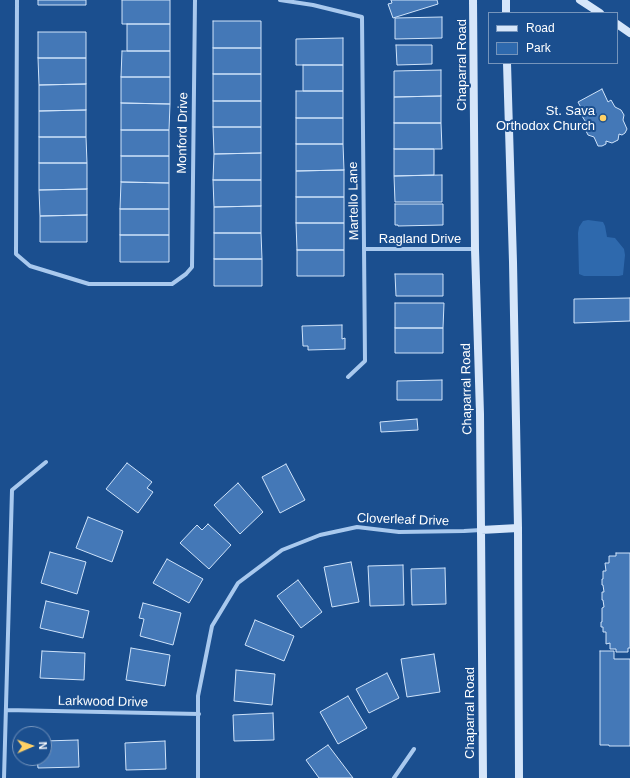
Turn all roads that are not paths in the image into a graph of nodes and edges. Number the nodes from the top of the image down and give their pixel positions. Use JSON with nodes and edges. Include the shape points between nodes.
{"nodes":[{"id":1,"x":17,"y":0,"type":"edge"},
{"id":2,"x":194,"y":0,"type":"edge"},
{"id":3,"x":280,"y":0,"type":"edge"},
{"id":4,"x":473,"y":0,"type":"edge"},
{"id":5,"x":506,"y":0,"type":"edge"},
{"id":6,"x":580,"y":0,"type":"edge"},
{"id":7,"x":506,"y":12,"type":"edge"},
{"id":8,"x":598,"y":12,"type":"edge"},
{"id":9,"x":618,"y":25,"type":"edge"},
{"id":10,"x":630,"y":33,"type":"edge"},
{"id":11,"x":507,"y":64,"type":"edge"},
{"id":12,"x":364,"y":249,"type":"junction"},
{"id":13,"x":475,"y":249,"type":"junction"},
{"id":14,"x":348,"y":377,"type":"dead end"},
{"id":15,"x":46,"y":462,"type":"dead end"},
{"id":16,"x":518,"y":528,"type":"junction"},
{"id":17,"x":482,"y":530,"type":"junction"},
{"id":18,"x":6,"y":710,"type":"junction"},
{"id":19,"x":199,"y":714,"type":"junction"},
{"id":20,"x":414,"y":749,"type":"dead end"},
{"id":21,"x":4,"y":778,"type":"edge"},
{"id":22,"x":198,"y":778,"type":"edge"},
{"id":23,"x":394,"y":778,"type":"edge"},
{"id":24,"x":483,"y":778,"type":"edge"},
{"id":25,"x":519,"y":778,"type":"edge"}],
"edges":[{"from":1,"to":2,"type":"street","name":"Monford Drive","via":[[16,254],[30,266],[89,284],[172,284],[192,267]]},
{"from":3,"to":12,"type":"street","name":"Martello Lane","via":[[362,17]]},
{"from":4,"to":13,"type":"main road","name":"Chaparral Road"},
{"from":5,"to":7,"type":"main road"},
{"from":6,"to":8,"type":"main road"},
{"from":9,"to":10,"type":"main road"},
{"from":11,"to":16,"type":"main road"},
{"from":12,"to":13,"type":"street","name":"Ragland Drive"},
{"from":12,"to":14,"type":"street","name":"Martello Lane","via":[[365,361]]},
{"from":13,"to":17,"type":"main road","name":"Chaparral Road"},
{"from":15,"to":18,"type":"street","via":[[12,490]]},
{"from":16,"to":17,"type":"main road"},
{"from":16,"to":25,"type":"main road"},
{"from":17,"to":19,"type":"street","name":"Cloverleaf Drive","via":[[399,532],[358,527],[320,535],[282,550],[238,583],[212,626],[198,696]]},
{"from":17,"to":24,"type":"main road","name":"Chaparral Road"},
{"from":18,"to":19,"type":"street","name":"Larkwood Drive"},
{"from":18,"to":21,"type":"street"},
{"from":19,"to":22,"type":"street","name":"Cloverleaf Drive"},
{"from":20,"to":23,"type":"street"}]}
